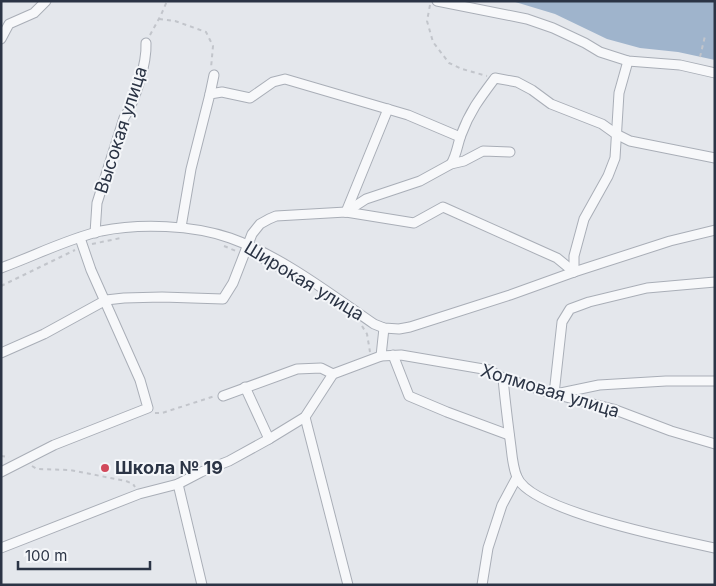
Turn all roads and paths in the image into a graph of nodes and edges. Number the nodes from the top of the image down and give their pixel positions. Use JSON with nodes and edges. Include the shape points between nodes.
{"nodes":[{"id":1,"x":46,"y":1,"type":"edge"},
{"id":2,"x":167,"y":1,"type":"edge"},
{"id":3,"x":431,"y":1,"type":"edge"},
{"id":4,"x":437,"y":1,"type":"edge"},
{"id":5,"x":159,"y":19,"type":"junction"},
{"id":6,"x":705,"y":36,"type":"dead end"},
{"id":7,"x":1,"y":39,"type":"edge"},
{"id":8,"x":146,"y":43,"type":"joint"},
{"id":9,"x":700,"y":57,"type":"dead end"},
{"id":10,"x":628,"y":60,"type":"junction"},
{"id":11,"x":715,"y":73,"type":"edge"},
{"id":12,"x":214,"y":75,"type":"joint"},
{"id":13,"x":494,"y":78,"type":"junction"},
{"id":14,"x":210,"y":94,"type":"junction"},
{"id":15,"x":388,"y":109,"type":"junction"},
{"id":16,"x":616,"y":134,"type":"junction"},
{"id":17,"x":460,"y":137,"type":"junction"},
{"id":18,"x":510,"y":152,"type":"dead end"},
{"id":19,"x":715,"y":158,"type":"edge"},
{"id":20,"x":451,"y":164,"type":"junction"},
{"id":21,"x":346,"y":212,"type":"junction"},
{"id":22,"x":181,"y":227,"type":"junction"},
{"id":23,"x":715,"y":230,"type":"edge"},
{"id":24,"x":95,"y":233,"type":"junction"},
{"id":25,"x":122,"y":238,"type":"dead end"},
{"id":26,"x":82,"y":242,"type":"junction"},
{"id":27,"x":218,"y":244,"type":"dead end"},
{"id":28,"x":247,"y":245,"type":"junction"},
{"id":29,"x":245,"y":254,"type":"junction"},
{"id":30,"x":1,"y":268,"type":"edge"},
{"id":31,"x":574,"y":272,"type":"junction"},
{"id":32,"x":284,"y":274,"type":"dead end"},
{"id":33,"x":715,"y":282,"type":"edge"},
{"id":34,"x":1,"y":286,"type":"edge"},
{"id":35,"x":106,"y":300,"type":"junction"},
{"id":36,"x":358,"y":321,"type":"dead end"},
{"id":37,"x":384,"y":328,"type":"junction"},
{"id":38,"x":1,"y":353,"type":"edge"},
{"id":39,"x":393,"y":355,"type":"junction"},
{"id":40,"x":381,"y":356,"type":"junction"},
{"id":41,"x":370,"y":359,"type":"junction"},
{"id":42,"x":333,"y":374,"type":"junction"},
{"id":43,"x":503,"y":378,"type":"junction"},
{"id":44,"x":715,"y":381,"type":"edge"},
{"id":45,"x":245,"y":387,"type":"junction"},
{"id":46,"x":554,"y":394,"type":"junction"},
{"id":47,"x":223,"y":396,"type":"joint"},
{"id":48,"x":148,"y":408,"type":"junction"},
{"id":49,"x":305,"y":417,"type":"junction"},
{"id":50,"x":509,"y":434,"type":"junction"},
{"id":51,"x":269,"y":439,"type":"junction"},
{"id":52,"x":715,"y":444,"type":"edge"},
{"id":53,"x":1,"y":456,"type":"edge"},
{"id":54,"x":24,"y":460,"type":"junction"},
{"id":55,"x":1,"y":472,"type":"edge"},
{"id":56,"x":517,"y":478,"type":"junction"},
{"id":57,"x":178,"y":484,"type":"junction"},
{"id":58,"x":139,"y":494,"type":"junction"},
{"id":59,"x":1,"y":548,"type":"edge"},
{"id":60,"x":715,"y":548,"type":"edge"},
{"id":61,"x":202,"y":585,"type":"edge"},
{"id":62,"x":348,"y":585,"type":"edge"},
{"id":63,"x":482,"y":585,"type":"edge"}],
"edges":[{"from":1,"to":7,"type":"street","via":[[34,13],[9,24]]},
{"from":2,"to":5,"type":"path","name":"Высокая улица"},
{"from":3,"to":13,"type":"path","via":[[427,21],[432,42],[449,63]]},
{"from":4,"to":10,"type":"street","via":[[527,19],[600,52]]},
{"from":5,"to":8,"type":"path","name":"Высокая улица"},
{"from":5,"to":12,"type":"path","via":[[206,32],[213,46],[211,65]]},
{"from":6,"to":9,"type":"path"},
{"from":8,"to":24,"type":"street","name":"Высокая улица","via":[[131,108],[124,118],[97,203]]},
{"from":10,"to":11,"type":"street","via":[[680,65]]},
{"from":10,"to":16,"type":"street","via":[[619,93]]},
{"from":12,"to":14,"type":"street"},
{"from":13,"to":16,"type":"street","via":[[517,82],[551,104],[602,124]]},
{"from":13,"to":17,"type":"street","via":[[474,106]]},
{"from":14,"to":15,"type":"street","via":[[222,92],[250,98],[273,82],[285,79]]},
{"from":14,"to":22,"type":"street"},
{"from":15,"to":17,"type":"street"},
{"from":15,"to":21,"type":"street"},
{"from":16,"to":19,"type":"street","via":[[630,141]]},
{"from":16,"to":31,"type":"street","via":[[615,158],[578,236]]},
{"from":17,"to":20,"type":"street"},
{"from":18,"to":20,"type":"street","via":[[483,151]]},
{"from":20,"to":21,"type":"street","via":[[420,180],[366,199]]},
{"from":21,"to":28,"type":"street","via":[[276,216],[260,224]]},
{"from":21,"to":31,"type":"street","via":[[414,223],[443,207],[558,258]]},
{"from":22,"to":24,"type":"street","name":"Широкая улица","via":[[146,226]]},
{"from":22,"to":28,"type":"street","name":"Широкая улица","via":[[228,237]]},
{"from":23,"to":31,"type":"street","name":"Широкая улица"},
{"from":24,"to":26,"type":"street","name":"Широкая улица"},
{"from":25,"to":26,"type":"path"},
{"from":26,"to":30,"type":"street","name":"Широкая улица"},
{"from":26,"to":34,"type":"path"},
{"from":26,"to":35,"type":"street"},
{"from":27,"to":29,"type":"path"},
{"from":28,"to":29,"type":"street"},
{"from":28,"to":37,"type":"street","name":"Широкая улица","via":[[272,257]]},
{"from":29,"to":32,"type":"path"},
{"from":29,"to":35,"type":"street","via":[[223,299],[152,297]]},
{"from":31,"to":37,"type":"street","name":"Широкая улица","via":[[410,327]]},
{"from":33,"to":46,"type":"street","via":[[647,288],[570,309],[562,322]]},
{"from":35,"to":38,"type":"street"},
{"from":35,"to":48,"type":"street","via":[[140,380]]},
{"from":36,"to":41,"type":"path","via":[[367,334]]},
{"from":37,"to":40,"type":"street"},
{"from":39,"to":40,"type":"street","name":"Холмовая улица"},
{"from":39,"to":43,"type":"street","name":"Холмовая улица","via":[[489,370]]},
{"from":39,"to":50,"type":"street","via":[[409,396]]},
{"from":40,"to":41,"type":"street","name":"Холмовая улица"},
{"from":41,"to":42,"type":"street","name":"Холмовая улица"},
{"from":42,"to":45,"type":"street","via":[[321,368],[298,369]]},
{"from":42,"to":49,"type":"street"},
{"from":43,"to":46,"type":"street","name":"Холмовая улица"},
{"from":43,"to":50,"type":"street"},
{"from":44,"to":46,"type":"street","via":[[599,385]]},
{"from":45,"to":47,"type":"street"},
{"from":45,"to":51,"type":"street"},
{"from":46,"to":52,"type":"street","name":"Холмовая улица","via":[[613,409]]},
{"from":47,"to":48,"type":"path","via":[[211,396],[162,413],[153,414]]},
{"from":48,"to":54,"type":"street"},
{"from":49,"to":51,"type":"street"},
{"from":49,"to":62,"type":"street"},
{"from":50,"to":56,"type":"street"},
{"from":51,"to":57,"type":"street"},
{"from":53,"to":54,"type":"path"},
{"from":54,"to":55,"type":"street"},
{"from":54,"to":58,"type":"path","via":[[37,469],[70,470],[126,481],[133,484]]},
{"from":56,"to":60,"type":"street","via":[[527,490],[548,502],[604,521]]},
{"from":56,"to":63,"type":"street","via":[[502,505],[488,548]]},
{"from":57,"to":58,"type":"street"},
{"from":57,"to":61,"type":"street"},
{"from":58,"to":59,"type":"street"}]}
